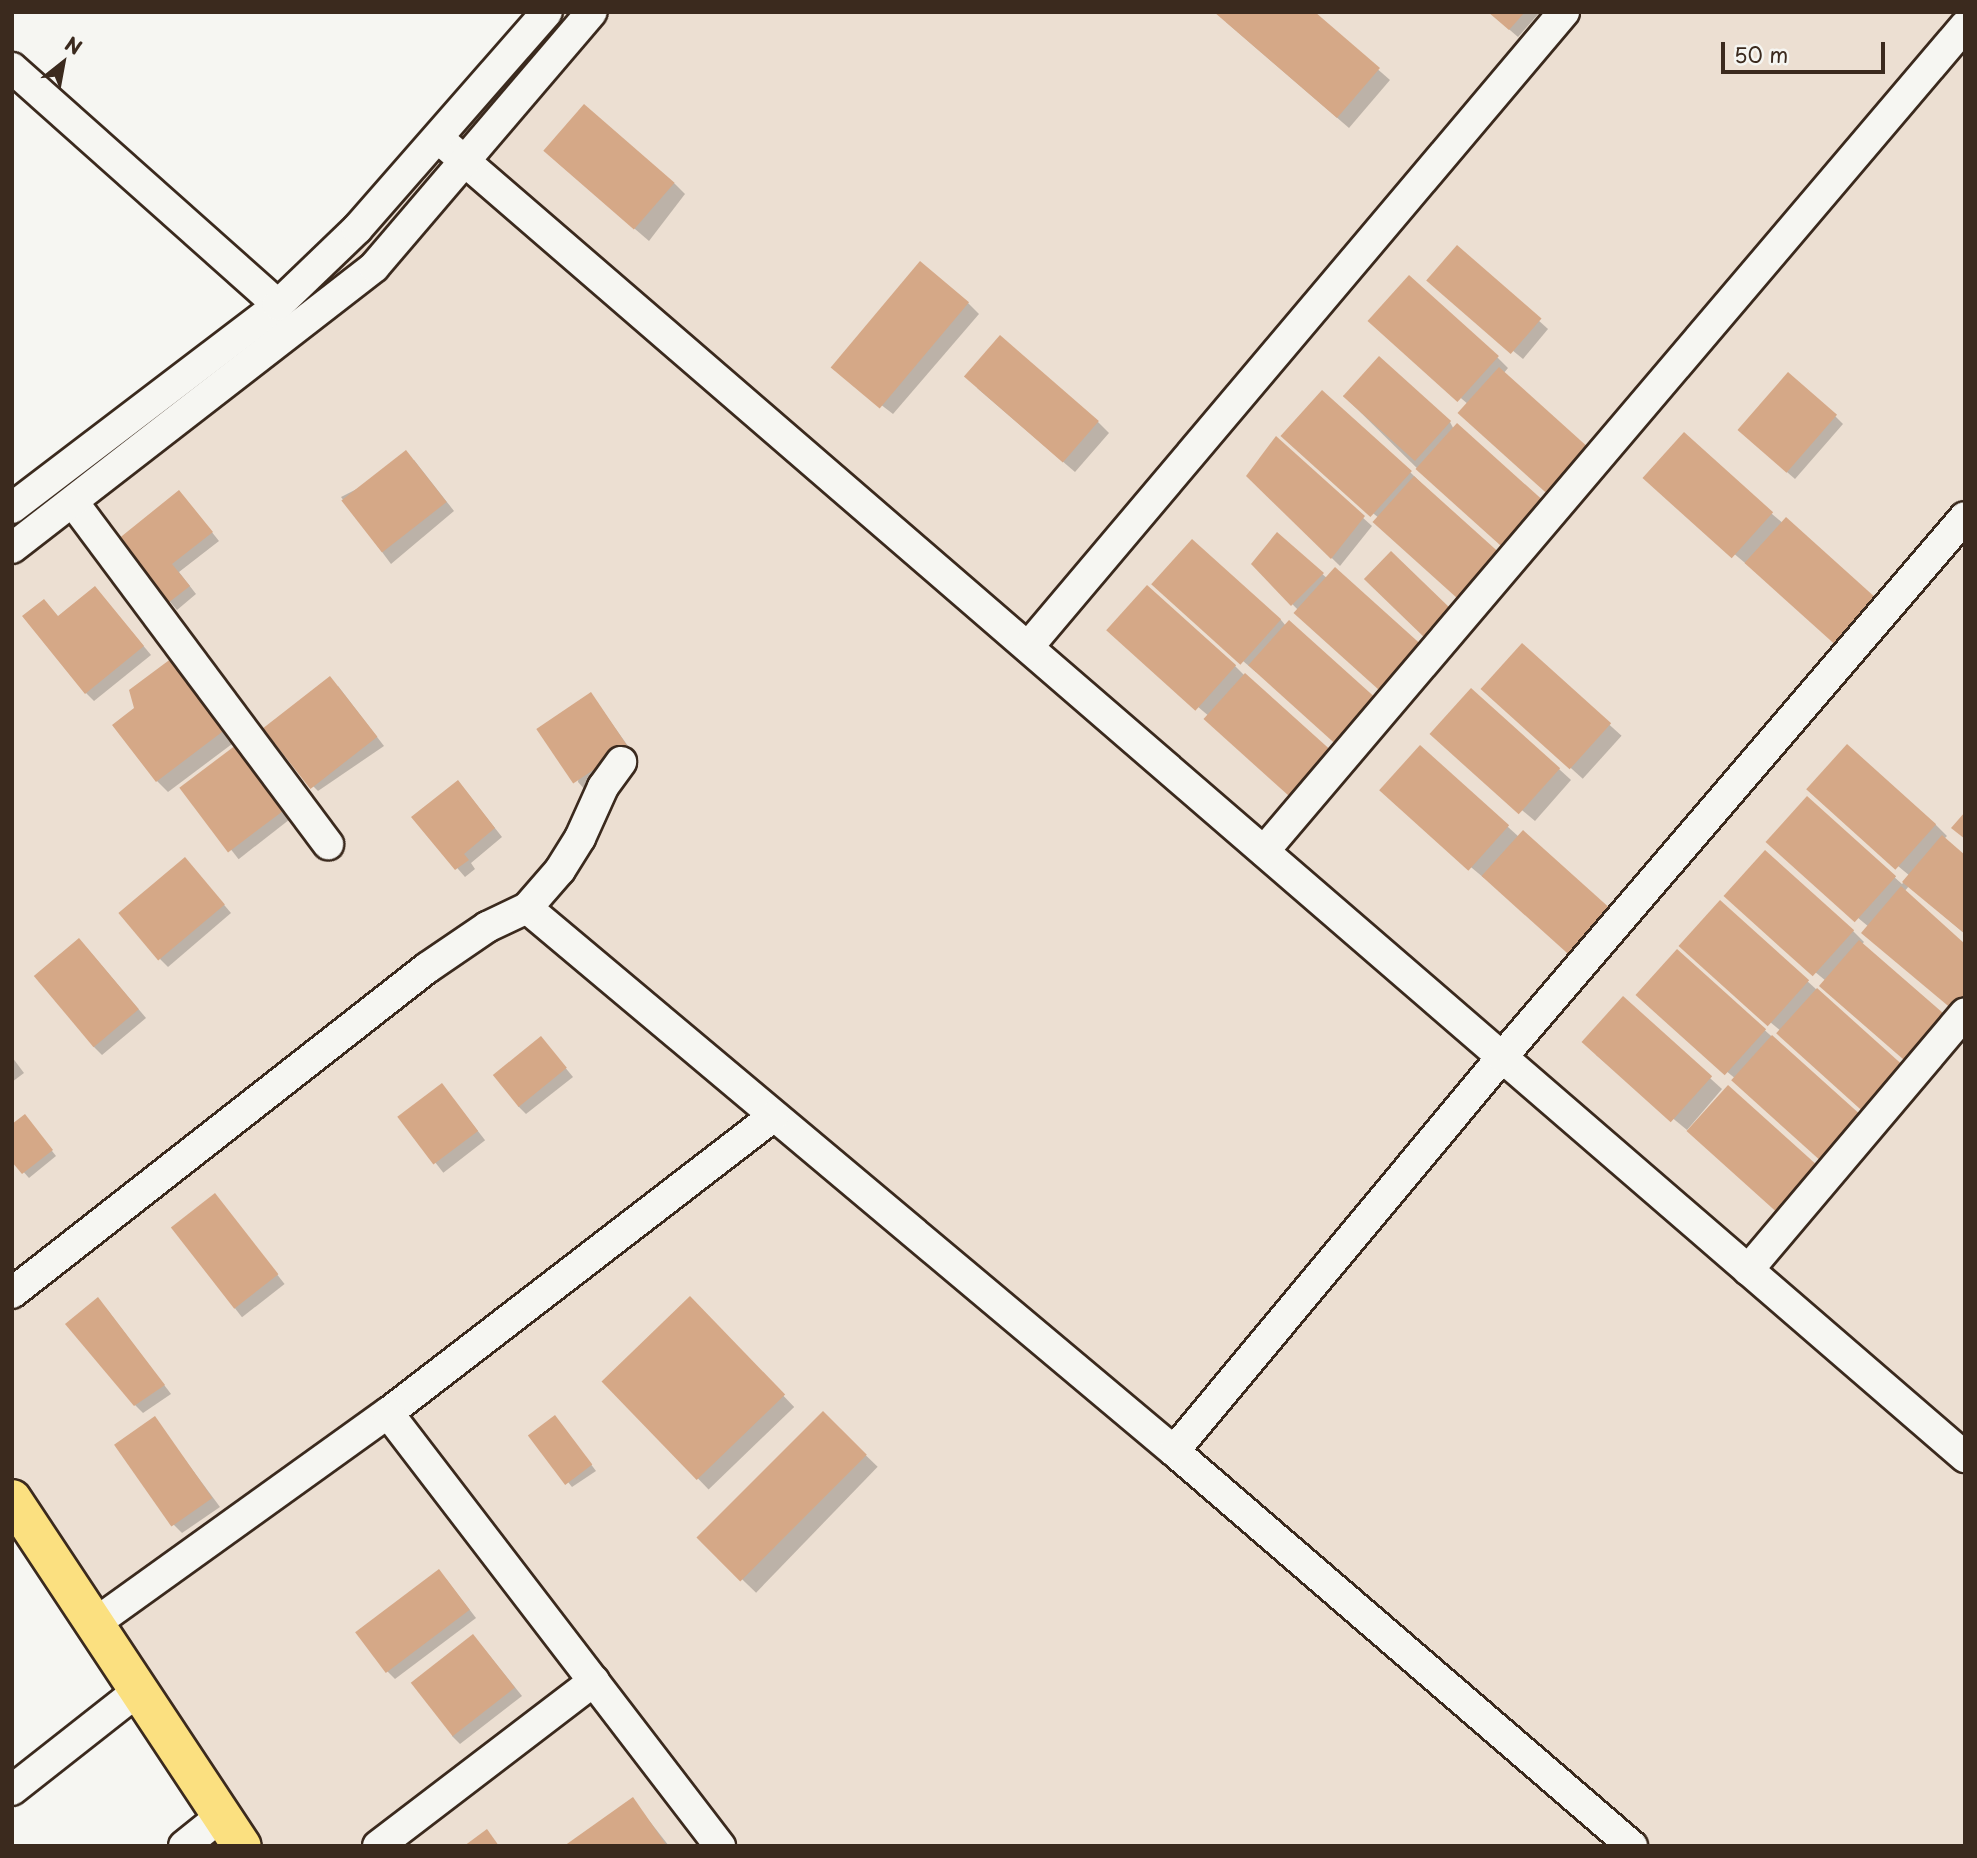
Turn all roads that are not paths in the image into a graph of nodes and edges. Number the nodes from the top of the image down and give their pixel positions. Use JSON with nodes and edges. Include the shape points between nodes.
{"nodes":[{"id":1,"x":547,"y":12,"type":"edge"},
{"id":2,"x":592,"y":12,"type":"edge"},
{"id":3,"x":1564,"y":12,"type":"edge"},
{"id":4,"x":1965,"y":26,"type":"edge"},
{"id":5,"x":12,"y":68,"type":"edge"},
{"id":6,"x":438,"y":138,"type":"junction"},
{"id":7,"x":466,"y":162,"type":"junction"},
{"id":8,"x":278,"y":305,"type":"junction"},
{"id":9,"x":72,"y":502,"type":"junction"},
{"id":10,"x":12,"y":508,"type":"edge"},
{"id":11,"x":1965,"y":517,"type":"edge"},
{"id":12,"x":12,"y":548,"type":"edge"},
{"id":13,"x":1028,"y":648,"type":"junction"},
{"id":14,"x":621,"y":762,"type":"dead end"},
{"id":15,"x":328,"y":844,"type":"dead end"},
{"id":16,"x":1264,"y":851,"type":"junction"},
{"id":17,"x":527,"y":908,"type":"junction"},
{"id":18,"x":1965,"y":1013,"type":"edge"},
{"id":19,"x":1502,"y":1057,"type":"junction"},
{"id":20,"x":773,"y":1117,"type":"junction"},
{"id":21,"x":1748,"y":1270,"type":"junction"},
{"id":22,"x":12,"y":1293,"type":"edge"},
{"id":23,"x":388,"y":1413,"type":"junction"},
{"id":24,"x":1174,"y":1451,"type":"junction"},
{"id":25,"x":1965,"y":1457,"type":"edge"},
{"id":26,"x":12,"y":1499,"type":"edge"},
{"id":27,"x":94,"y":1624,"type":"junction"},
{"id":28,"x":594,"y":1681,"type":"junction"},
{"id":29,"x":138,"y":1691,"type":"junction"},
{"id":30,"x":12,"y":1790,"type":"edge"},
{"id":31,"x":232,"y":1831,"type":"edge"},
{"id":32,"x":184,"y":1846,"type":"edge"},
{"id":33,"x":378,"y":1846,"type":"edge"},
{"id":34,"x":720,"y":1846,"type":"edge"},
{"id":35,"x":1632,"y":1846,"type":"edge"}],
"edges":[{"from":1,"to":6,"type":"street"},
{"from":2,"to":7,"type":"street"},
{"from":3,"to":13,"type":"street"},
{"from":4,"to":16,"type":"street"},
{"from":5,"to":8,"type":"street"},
{"from":6,"to":7,"type":"street"},
{"from":6,"to":8,"type":"street","via":[[357,229]]},
{"from":7,"to":9,"type":"street","via":[[374,267]]},
{"from":7,"to":13,"type":"street"},
{"from":8,"to":10,"type":"street"},
{"from":9,"to":12,"type":"street"},
{"from":9,"to":15,"type":"street"},
{"from":11,"to":19,"type":"street"},
{"from":13,"to":16,"type":"street"},
{"from":14,"to":17,"type":"street","via":[[603,786],[561,870]]},
{"from":16,"to":19,"type":"street"},
{"from":17,"to":20,"type":"street"},
{"from":17,"to":22,"type":"street","via":[[487,927],[427,968]]},
{"from":18,"to":21,"type":"street"},
{"from":19,"to":21,"type":"street"},
{"from":19,"to":24,"type":"street"},
{"from":20,"to":23,"type":"street"},
{"from":20,"to":24,"type":"street"},
{"from":21,"to":25,"type":"street"},
{"from":23,"to":27,"type":"street"},
{"from":23,"to":28,"type":"street"},
{"from":24,"to":35,"type":"street"},
{"from":26,"to":27,"type":"main road"},
{"from":27,"to":29,"type":"main road"},
{"from":28,"to":33,"type":"street"},
{"from":28,"to":34,"type":"street"},
{"from":29,"to":30,"type":"street"},
{"from":29,"to":31,"type":"main road"},
{"from":31,"to":32,"type":"street"}]}
